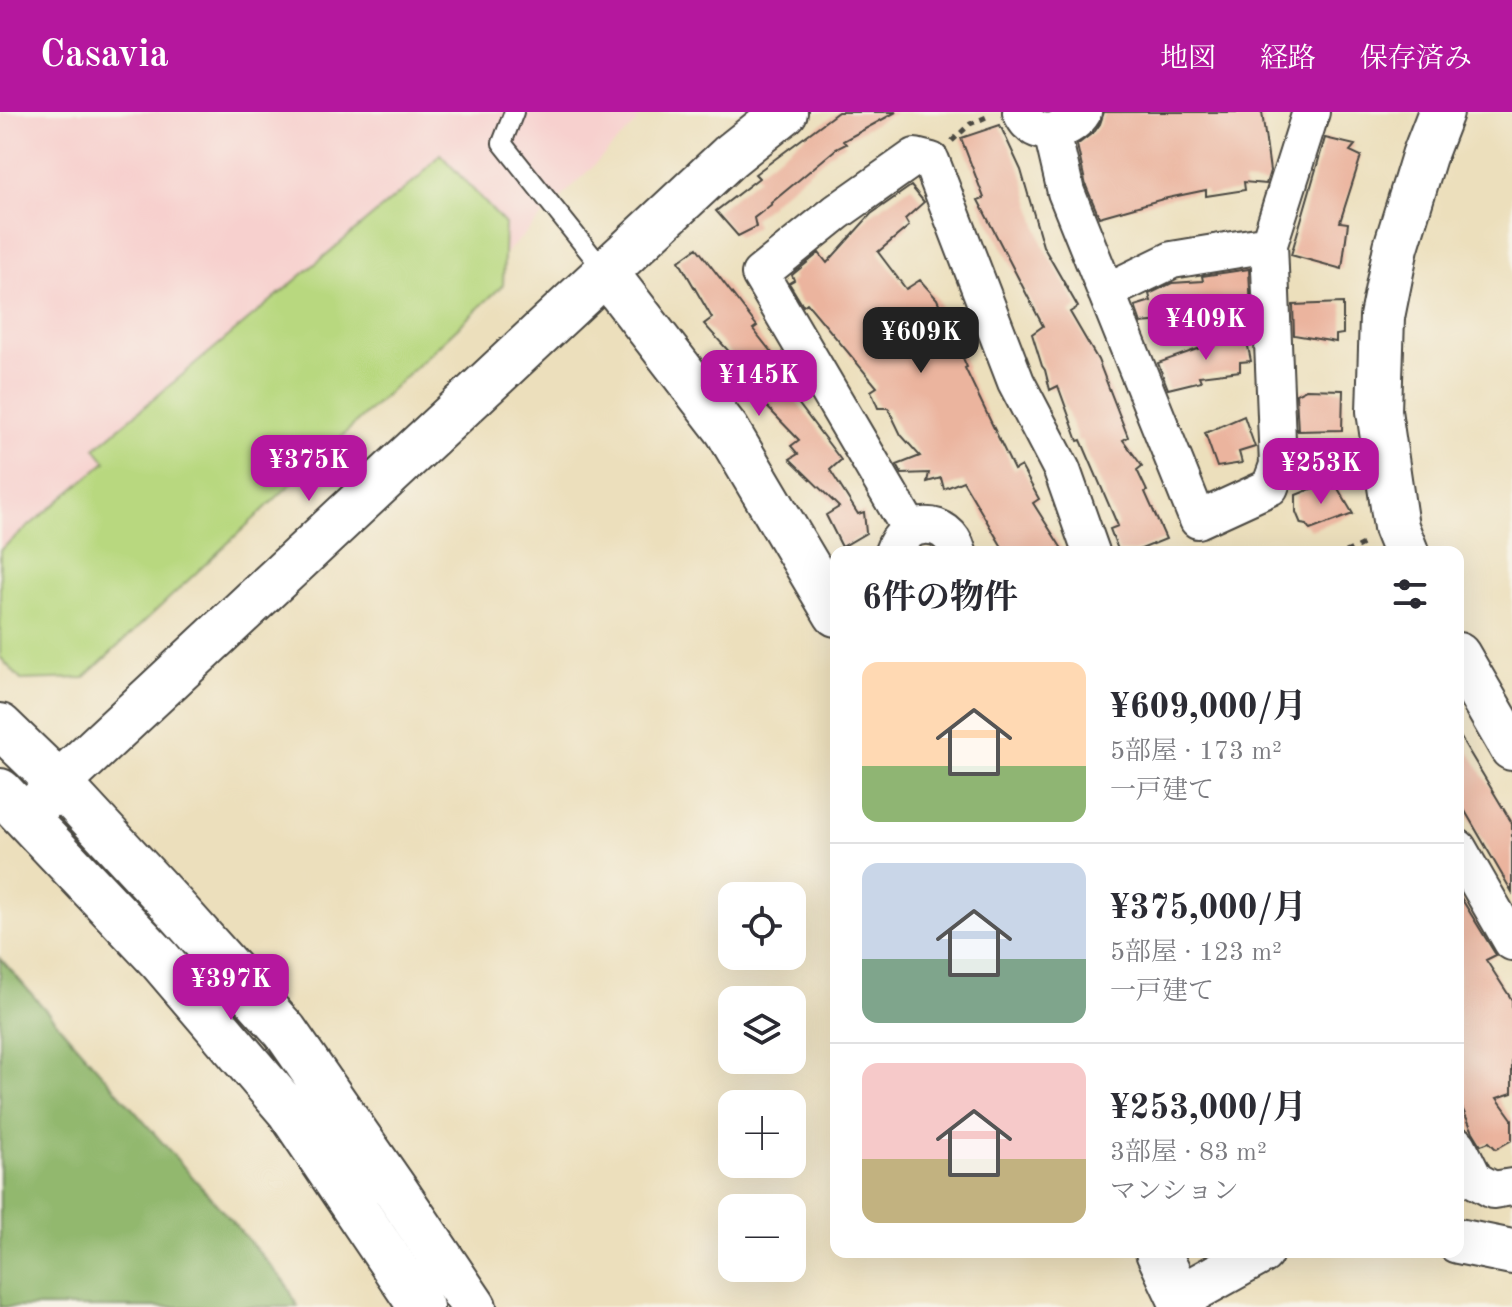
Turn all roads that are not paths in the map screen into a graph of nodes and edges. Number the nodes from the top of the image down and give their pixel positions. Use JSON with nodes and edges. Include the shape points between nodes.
{"nodes":[{"id":1,"x":514,"y":112,"type":"edge"},
{"id":2,"x":785,"y":112,"type":"edge"},
{"id":3,"x":1021,"y":112,"type":"edge"},
{"id":4,"x":1083,"y":112,"type":"edge"},
{"id":5,"x":1311,"y":112,"type":"edge"},
{"id":6,"x":1441,"y":112,"type":"edge"},
{"id":7,"x":1052,"y":132,"type":"junction"},
{"id":8,"x":1269,"y":244,"type":"junction"},
{"id":9,"x":606,"y":273,"type":"junction"},
{"id":10,"x":1106,"y":292,"type":"junction"},
{"id":11,"x":902,"y":540,"type":"edge"},
{"id":12,"x":955,"y":546,"type":"edge"},
{"id":13,"x":1089,"y":546,"type":"edge"},
{"id":14,"x":1404,"y":546,"type":"edge"},
{"id":15,"x":830,"y":601,"type":"edge"},
{"id":16,"x":1464,"y":665,"type":"edge"},
{"id":17,"x":0,"y":726,"type":"edge"},
{"id":18,"x":1512,"y":748,"type":"edge"},
{"id":19,"x":59,"y":783,"type":"junction"},
{"id":20,"x":13,"y":804,"type":"edge"},
{"id":21,"x":1464,"y":858,"type":"edge"},
{"id":22,"x":1512,"y":942,"type":"edge"},
{"id":23,"x":1464,"y":1158,"type":"edge"},
{"id":24,"x":1512,"y":1187,"type":"edge"},
{"id":25,"x":1464,"y":1242,"type":"edge"},
{"id":26,"x":1512,"y":1252,"type":"edge"},
{"id":27,"x":1161,"y":1258,"type":"edge"},
{"id":28,"x":1252,"y":1258,"type":"edge"},
{"id":29,"x":1182,"y":1302,"type":"edge"},
{"id":30,"x":421,"y":1307,"type":"edge"},
{"id":31,"x":474,"y":1307,"type":"edge"}],
"edges":[{"from":1,"to":9,"type":"lane","via":[[502,143]]},
{"from":2,"to":9,"type":"street","via":[[730,156]]},
{"from":3,"to":7,"type":"street","via":[[1029,125]]},
{"from":4,"to":7,"type":"street","via":[[1074,124]]},
{"from":5,"to":8,"type":"street"},
{"from":6,"to":14,"type":"street","via":[[1396,247],[1382,317],[1379,411],[1396,527]]},
{"from":7,"to":10,"type":"street","via":[[1066,192]]},
{"from":8,"to":10,"type":"street","via":[[1172,260]]},
{"from":8,"to":10,"type":"street","via":[[1278,465],[1270,487],[1198,520]]},
{"from":9,"to":15,"type":"street","via":[[727,430]]},
{"from":9,"to":19,"type":"street"},
{"from":11,"to":12,"type":"street","via":[[921,526],[932,526],[951,536]]},
{"from":11,"to":13,"type":"street","via":[[760,274],[915,157],[931,161],[1016,382],[1062,470]]},
{"from":16,"to":18,"type":"street"},
{"from":17,"to":19,"type":"street"},
{"from":19,"to":20,"type":"street"},
{"from":19,"to":31,"type":"street","via":[[285,1031]]},
{"from":20,"to":30,"type":"street","via":[[160,960],[289,1111]]},
{"from":21,"to":22,"type":"street"},
{"from":23,"to":24,"type":"street","via":[[1475,1180],[1493,1190]]},
{"from":25,"to":26,"type":"street"},
{"from":27,"to":29,"type":"street"},
{"from":28,"to":29,"type":"street"}]}
